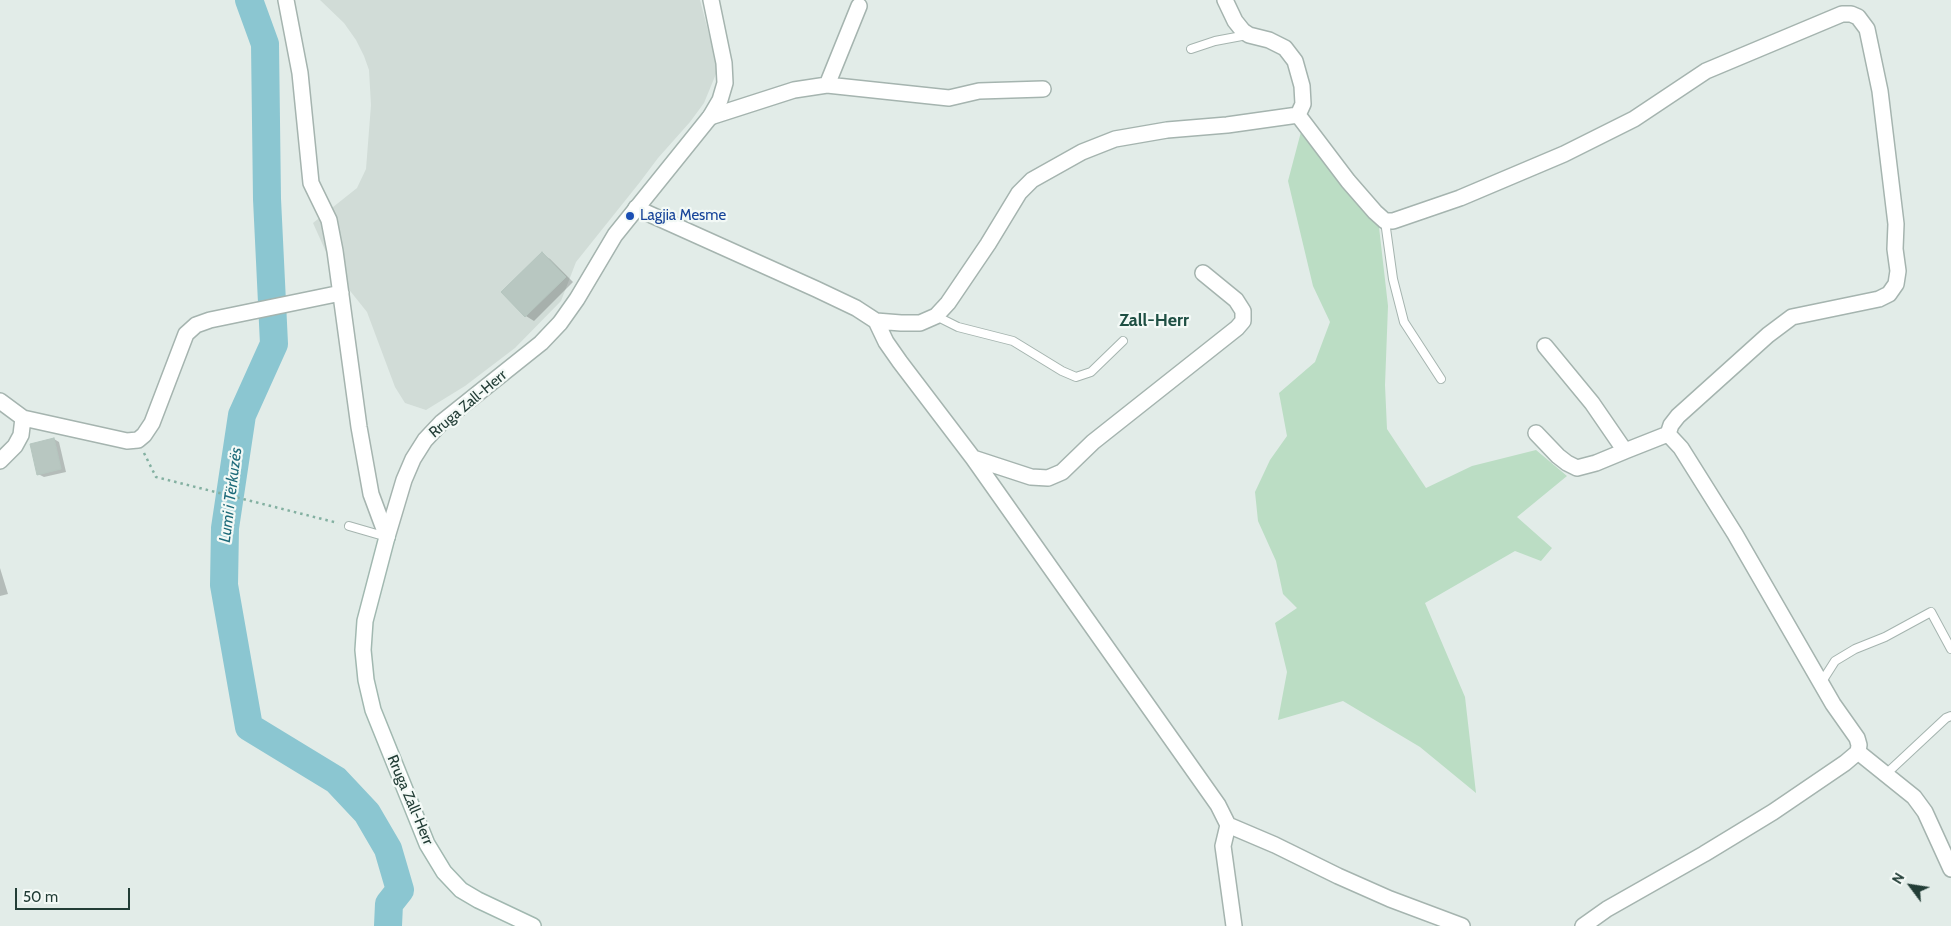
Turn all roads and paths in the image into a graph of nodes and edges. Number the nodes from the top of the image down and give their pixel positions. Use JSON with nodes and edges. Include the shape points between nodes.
{"nodes":[{"id":1,"x":286,"y":0,"type":"edge"},
{"id":2,"x":1225,"y":0,"type":"edge"},
{"id":3,"x":1855,"y":0,"type":"edge"},
{"id":4,"x":714,"y":1,"type":"edge"},
{"id":5,"x":860,"y":6,"type":"dead end"},
{"id":6,"x":1858,"y":17,"type":"junction"},
{"id":7,"x":1248,"y":35,"type":"junction"},
{"id":8,"x":1191,"y":49,"type":"dead end"},
{"id":9,"x":827,"y":85,"type":"junction"},
{"id":10,"x":1043,"y":89,"type":"dead end"},
{"id":11,"x":1298,"y":115,"type":"junction"},
{"id":12,"x":710,"y":117,"type":"junction"},
{"id":13,"x":636,"y":208,"type":"junction"},
{"id":14,"x":1384,"y":220,"type":"junction"},
{"id":15,"x":1203,"y":274,"type":"dead end"},
{"id":16,"x":341,"y":292,"type":"junction"},
{"id":17,"x":936,"y":316,"type":"junction"},
{"id":18,"x":876,"y":321,"type":"junction"},
{"id":19,"x":1124,"y":341,"type":"dead end"},
{"id":20,"x":1546,"y":346,"type":"dead end"},
{"id":21,"x":1442,"y":379,"type":"dead end"},
{"id":22,"x":0,"y":401,"type":"edge"},
{"id":23,"x":0,"y":408,"type":"edge"},
{"id":24,"x":23,"y":418,"type":"junction"},
{"id":25,"x":1536,"y":433,"type":"dead end"},
{"id":26,"x":1668,"y":434,"type":"junction"},
{"id":27,"x":138,"y":440,"type":"junction"},
{"id":28,"x":1625,"y":451,"type":"junction"},
{"id":29,"x":973,"y":458,"type":"junction"},
{"id":30,"x":0,"y":461,"type":"edge"},
{"id":31,"x":349,"y":526,"type":"joint"},
{"id":32,"x":387,"y":536,"type":"junction"},
{"id":33,"x":1951,"y":649,"type":"edge"},
{"id":34,"x":1821,"y":683,"type":"junction"},
{"id":35,"x":1951,"y":716,"type":"edge"},
{"id":36,"x":1858,"y":752,"type":"junction"},
{"id":37,"x":1886,"y":774,"type":"junction"},
{"id":38,"x":1228,"y":825,"type":"junction"},
{"id":39,"x":1951,"y":869,"type":"edge"},
{"id":40,"x":533,"y":926,"type":"edge"},
{"id":41,"x":1234,"y":926,"type":"edge"},
{"id":42,"x":1462,"y":926,"type":"edge"},
{"id":43,"x":1582,"y":926,"type":"edge"}],
"edges":[{"from":1,"to":16,"type":"street","via":[[300,72],[311,183],[329,220]]},
{"from":2,"to":7,"type":"street","via":[[1235,21]]},
{"from":3,"to":6,"type":"street"},
{"from":4,"to":12,"type":"street","name":"Rruga Zall-Herr","via":[[725,83]]},
{"from":5,"to":9,"type":"street"},
{"from":6,"to":14,"type":"street","via":[[1842,14],[1706,71],[1634,119],[1564,154],[1460,198],[1393,221]]},
{"from":6,"to":26,"type":"street","via":[[1868,30],[1880,91],[1896,224],[1896,284],[1889,294],[1879,299],[1792,317],[1678,416]]},
{"from":7,"to":8,"type":"lane"},
{"from":7,"to":11,"type":"street","via":[[1285,48],[1295,60],[1303,104]]},
{"from":9,"to":10,"type":"street","via":[[949,98],[979,91]]},
{"from":9,"to":12,"type":"street","via":[[794,90]]},
{"from":11,"to":14,"type":"street","via":[[1348,181]]},
{"from":11,"to":17,"type":"street","via":[[1115,139],[1082,152],[1032,180],[1019,193],[988,244]]},
{"from":12,"to":13,"type":"street","name":"Rruga Zall-Herr"},
{"from":13,"to":18,"type":"street","via":[[816,289]]},
{"from":13,"to":32,"type":"street","name":"Rruga Zall-Herr","via":[[615,235],[560,323],[442,422],[426,440],[404,480]]},
{"from":14,"to":21,"type":"lane","via":[[1404,322]]},
{"from":15,"to":29,"type":"street","via":[[1236,300],[1243,311],[1243,321],[1093,442],[1062,472],[1048,478],[1030,477]]},
{"from":16,"to":27,"type":"street","via":[[196,325],[186,334],[152,423]]},
{"from":16,"to":32,"type":"street","via":[[371,494]]},
{"from":17,"to":18,"type":"street","via":[[920,323]]},
{"from":17,"to":19,"type":"lane","via":[[958,327],[1013,341],[1076,377],[1090,372]]},
{"from":18,"to":29,"type":"street","via":[[900,362]]},
{"from":20,"to":28,"type":"street"},
{"from":22,"to":24,"type":"street"},
{"from":23,"to":24,"type":"lane"},
{"from":24,"to":27,"type":"street","via":[[127,441]]},
{"from":24,"to":30,"type":"street","via":[[18,441]]},
{"from":25,"to":28,"type":"street","via":[[1558,456],[1578,468]]},
{"from":26,"to":28,"type":"street"},
{"from":26,"to":34,"type":"street","via":[[1700,476]]},
{"from":27,"to":31,"type":"path","via":[[156,478]]},
{"from":29,"to":38,"type":"street","via":[[1218,805]]},
{"from":31,"to":32,"type":"lane"},
{"from":32,"to":40,"type":"street","name":"Rruga Zall-Herr","via":[[365,621],[363,650],[372,710],[427,844],[444,872],[461,890]]},
{"from":33,"to":34,"type":"lane","via":[[1930,612],[1835,661]]},
{"from":34,"to":36,"type":"street","via":[[1857,738]]},
{"from":35,"to":37,"type":"lane"},
{"from":36,"to":37,"type":"street"},
{"from":36,"to":43,"type":"street","via":[[1773,812]]},
{"from":37,"to":39,"type":"street","via":[[1914,797],[1925,812]]},
{"from":38,"to":41,"type":"street","via":[[1223,846]]},
{"from":38,"to":42,"type":"street","via":[[1390,899]]}]}
